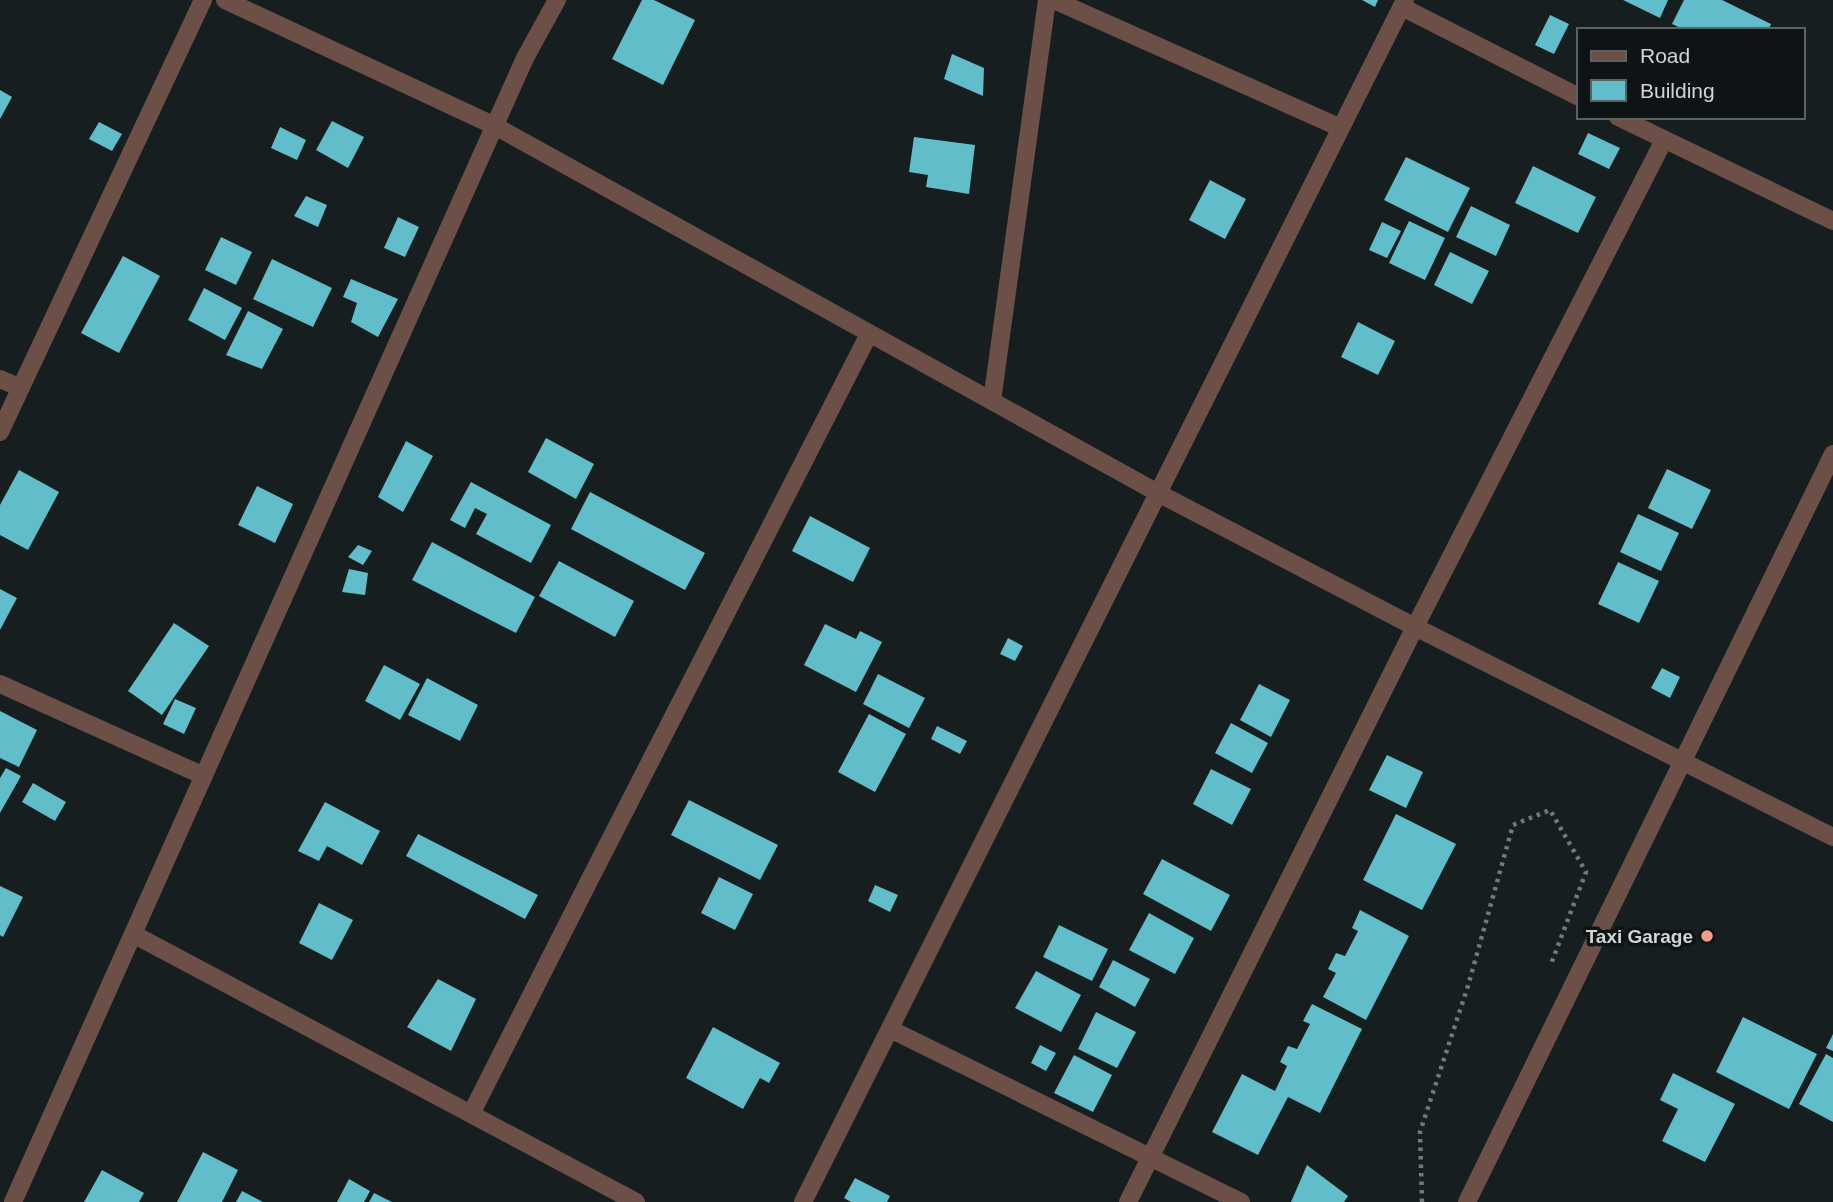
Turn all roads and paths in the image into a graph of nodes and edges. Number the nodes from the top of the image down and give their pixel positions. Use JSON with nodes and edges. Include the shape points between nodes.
{"nodes":[{"id":1,"x":203,"y":0,"type":"edge"},
{"id":2,"x":225,"y":0,"type":"edge"},
{"id":3,"x":557,"y":0,"type":"edge"},
{"id":4,"x":1046,"y":0,"type":"edge"},
{"id":5,"x":1054,"y":0,"type":"edge"},
{"id":6,"x":1403,"y":3,"type":"edge"},
{"id":7,"x":1577,"y":96,"type":"edge"},
{"id":8,"x":1622,"y":119,"type":"edge"},
{"id":9,"x":495,"y":126,"type":"junction"},
{"id":10,"x":1341,"y":128,"type":"junction"},
{"id":11,"x":1664,"y":141,"type":"junction"},
{"id":12,"x":1833,"y":221,"type":"edge"},
{"id":13,"x":869,"y":334,"type":"junction"},
{"id":14,"x":0,"y":379,"type":"edge"},
{"id":15,"x":21,"y":388,"type":"junction"},
{"id":16,"x":992,"y":401,"type":"junction"},
{"id":17,"x":0,"y":432,"type":"edge"},
{"id":18,"x":1833,"y":454,"type":"edge"},
{"id":19,"x":1158,"y":493,"type":"junction"},
{"id":20,"x":1415,"y":626,"type":"junction"},
{"id":21,"x":0,"y":684,"type":"edge"},
{"id":22,"x":1682,"y":762,"type":"junction"},
{"id":23,"x":204,"y":776,"type":"junction"},
{"id":24,"x":1833,"y":837,"type":"edge"},
{"id":25,"x":133,"y":934,"type":"junction"},
{"id":26,"x":1550,"y":967,"type":"dead end"},
{"id":27,"x":890,"y":1029,"type":"junction"},
{"id":28,"x":471,"y":1114,"type":"junction"},
{"id":29,"x":1149,"y":1157,"type":"junction"},
{"id":30,"x":13,"y":1202,"type":"edge"},
{"id":31,"x":636,"y":1202,"type":"edge"},
{"id":32,"x":803,"y":1202,"type":"edge"},
{"id":33,"x":1128,"y":1202,"type":"edge"},
{"id":34,"x":1241,"y":1202,"type":"edge"},
{"id":35,"x":1422,"y":1202,"type":"edge"},
{"id":36,"x":1468,"y":1202,"type":"edge"}],
"edges":[{"from":1,"to":15,"type":"street"},
{"from":2,"to":9,"type":"street"},
{"from":3,"to":9,"type":"street"},
{"from":4,"to":16,"type":"street"},
{"from":5,"to":10,"type":"street"},
{"from":6,"to":7,"type":"street"},
{"from":6,"to":10,"type":"street"},
{"from":8,"to":11,"type":"street"},
{"from":9,"to":13,"type":"street"},
{"from":9,"to":23,"type":"street"},
{"from":10,"to":19,"type":"street"},
{"from":11,"to":12,"type":"street"},
{"from":11,"to":20,"type":"street"},
{"from":13,"to":16,"type":"street"},
{"from":13,"to":28,"type":"street"},
{"from":14,"to":15,"type":"street"},
{"from":15,"to":17,"type":"street"},
{"from":16,"to":19,"type":"street"},
{"from":18,"to":22,"type":"street"},
{"from":19,"to":20,"type":"street"},
{"from":19,"to":27,"type":"street"},
{"from":20,"to":22,"type":"street"},
{"from":20,"to":29,"type":"street"},
{"from":21,"to":23,"type":"street"},
{"from":22,"to":24,"type":"street"},
{"from":22,"to":36,"type":"street"},
{"from":23,"to":25,"type":"street"},
{"from":25,"to":28,"type":"street"},
{"from":25,"to":30,"type":"street"},
{"from":26,"to":35,"type":"path","via":[[1586,872],[1550,810],[1513,825],[1468,986],[1420,1132]]},
{"from":27,"to":29,"type":"street"},
{"from":27,"to":32,"type":"street"},
{"from":28,"to":31,"type":"street"},
{"from":29,"to":33,"type":"street"},
{"from":29,"to":34,"type":"street"}]}
